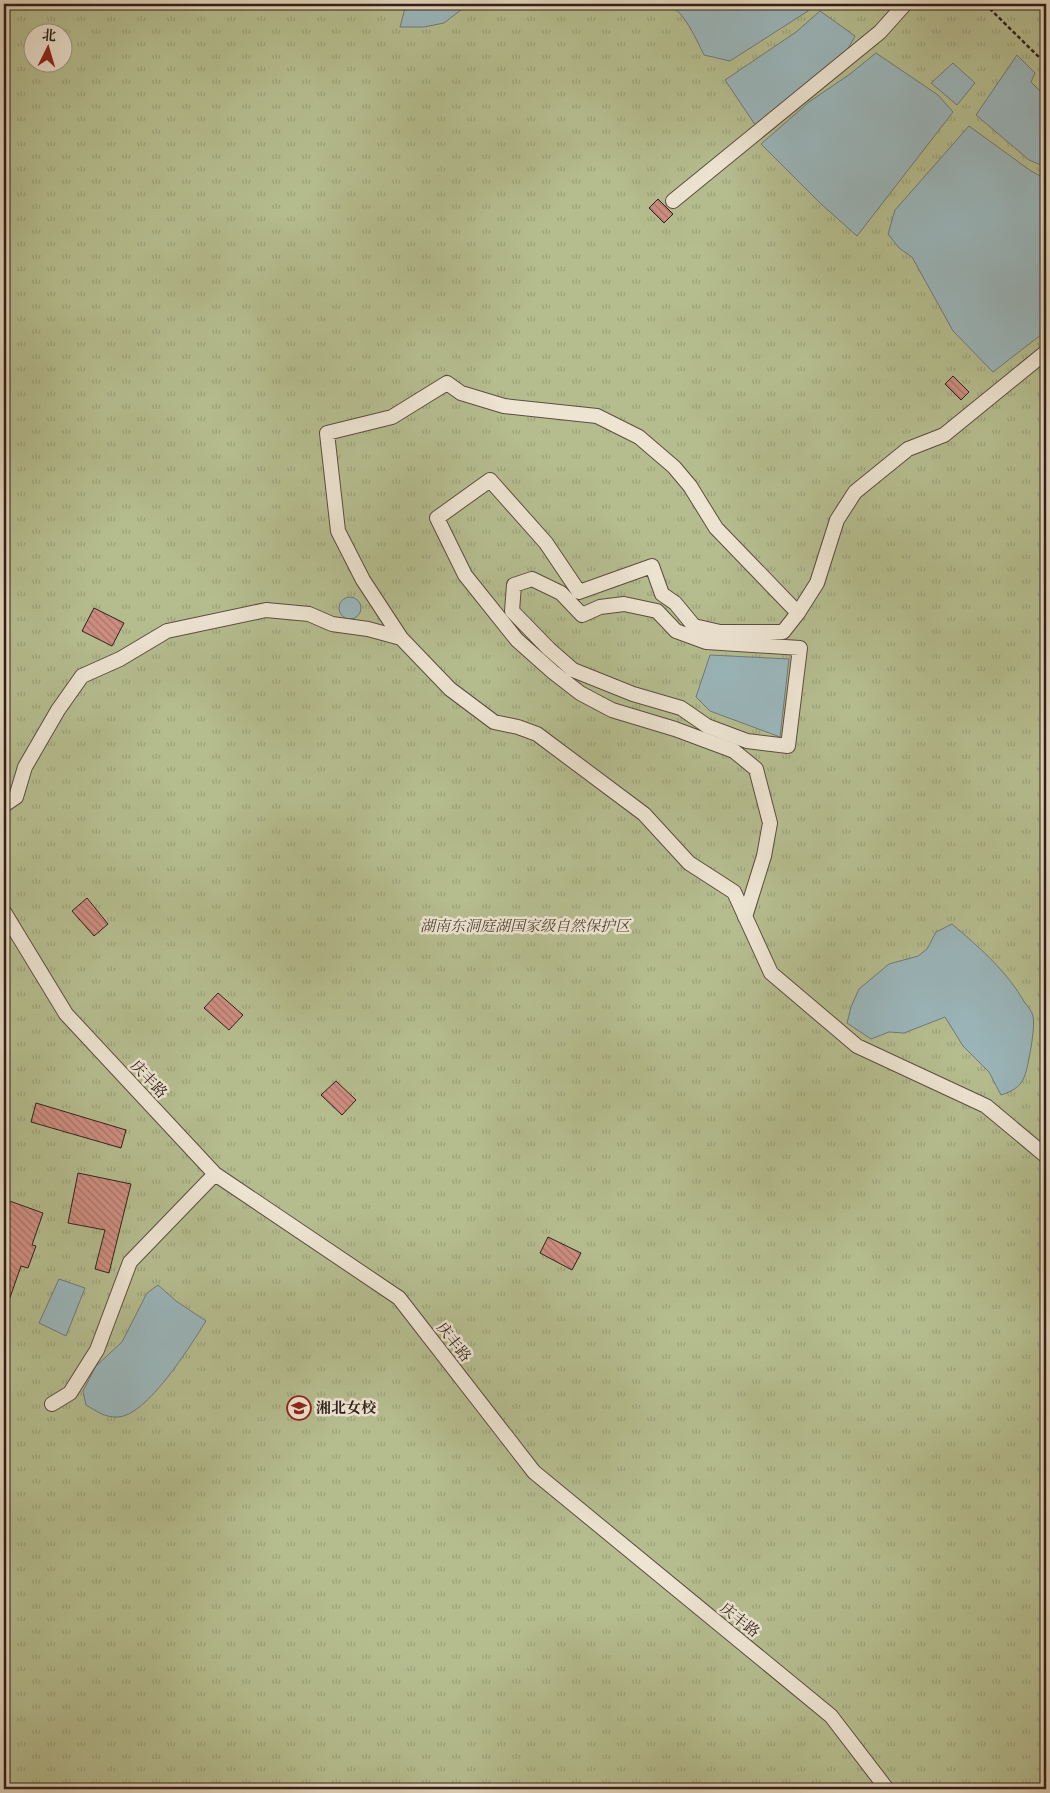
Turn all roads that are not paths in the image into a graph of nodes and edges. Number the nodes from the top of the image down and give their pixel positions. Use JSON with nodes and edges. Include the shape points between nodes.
{"nodes":[{"id":1,"x":905,"y":4,"type":"edge"},
{"id":2,"x":673,"y":202,"type":"dead end"},
{"id":3,"x":1046,"y":352,"type":"edge"},
{"id":4,"x":798,"y":613,"type":"junction"},
{"id":5,"x":401,"y":638,"type":"junction"},
{"id":6,"x":706,"y":642,"type":"joint"},
{"id":7,"x":4,"y":805,"type":"edge"},
{"id":8,"x":4,"y":912,"type":"edge"},
{"id":9,"x":744,"y":917,"type":"junction"},
{"id":10,"x":1046,"y":1156,"type":"edge"},
{"id":11,"x":215,"y":1174,"type":"junction"},
{"id":12,"x":52,"y":1404,"type":"dead end"},
{"id":13,"x":887,"y":1789,"type":"edge"}],
"edges":[{"from":1,"to":2,"type":"street","via":[[880,32]]},
{"from":3,"to":4,"type":"street","via":[[944,435],[908,448],[855,492],[837,520],[817,582]]},
{"from":4,"to":5,"type":"street","via":[[716,528],[674,467],[639,437],[597,416],[504,406],[461,393],[447,383],[392,417],[327,433],[338,531],[363,580]]},
{"from":4,"to":9,"type":"street","via":[[783,632],[720,632],[694,626],[675,603],[662,594],[652,566],[579,592],[546,543],[490,480],[437,518],[465,575],[517,640],[553,672],[580,693],[612,710],[734,751],[756,769],[770,823],[764,856]]},
{"from":5,"to":7,"type":"street","via":[[332,624],[309,614],[266,610],[167,632],[82,676],[25,767],[16,797]]},
{"from":5,"to":9,"type":"street","via":[[450,689],[494,722],[536,734],[644,814],[689,863],[734,892]]},
{"from":6,"to":6,"type":"street","via":[[800,648],[788,746],[748,741],[707,726],[681,708],[633,694],[573,670],[512,611],[514,585],[532,579],[560,594],[582,615],[600,607],[624,604],[658,611],[676,631]]},
{"from":8,"to":11,"type":"street","name":"庆丰路","via":[[66,1014]]},
{"from":9,"to":10,"type":"street","via":[[772,973],[857,1046],[986,1106]]},
{"from":11,"to":12,"type":"street","via":[[130,1262],[97,1350],[70,1394]]},
{"from":11,"to":13,"type":"street","name":"庆丰路","via":[[399,1298],[534,1472],[831,1716]]}]}
